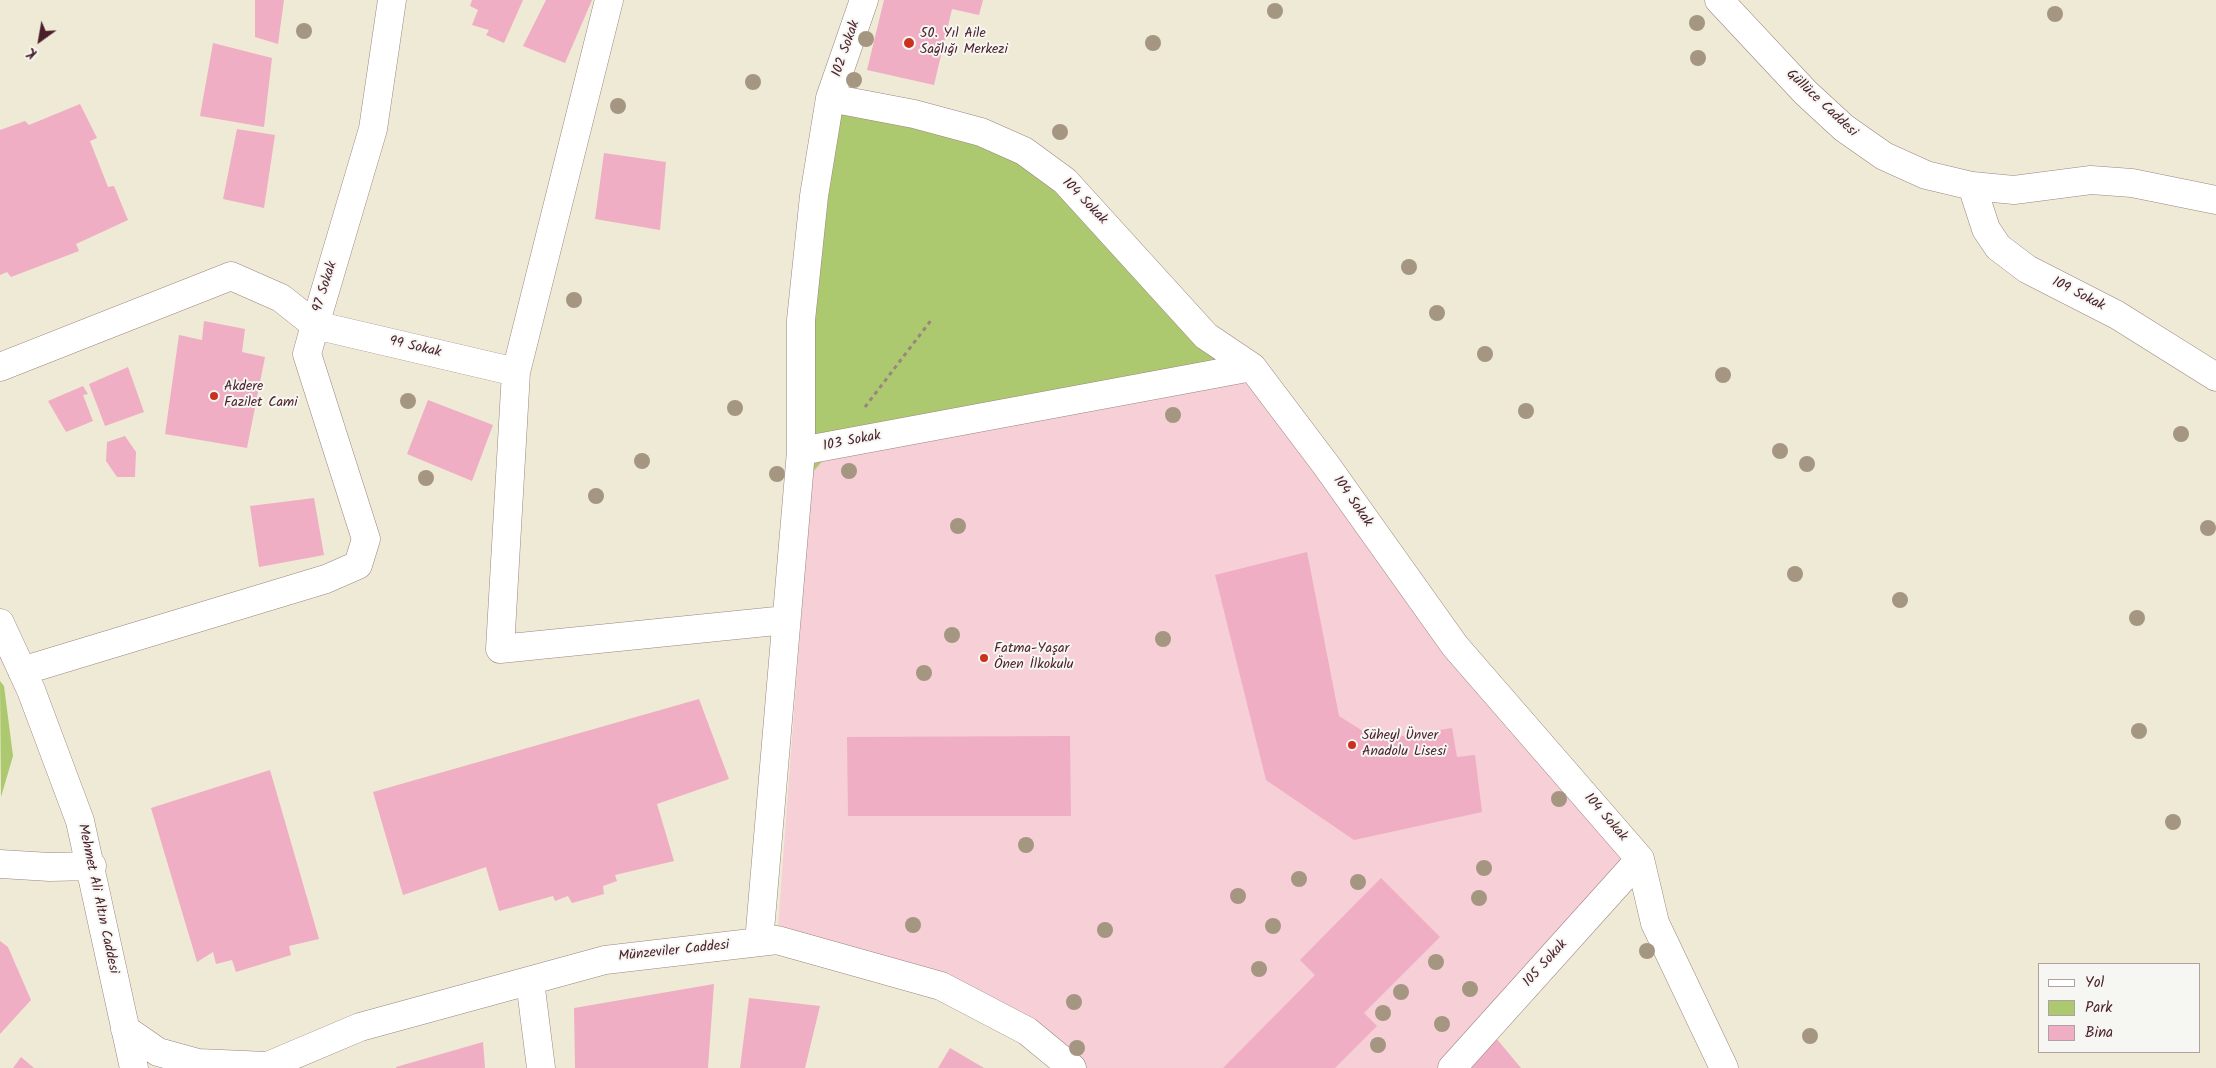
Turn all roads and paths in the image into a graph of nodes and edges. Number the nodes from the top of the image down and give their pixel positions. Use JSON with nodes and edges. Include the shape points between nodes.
{"nodes":[{"id":1,"x":392,"y":0,"type":"edge"},
{"id":2,"x":609,"y":0,"type":"edge"},
{"id":3,"x":864,"y":0,"type":"edge"},
{"id":4,"x":1719,"y":0,"type":"edge"},
{"id":5,"x":830,"y":98,"type":"junction"},
{"id":6,"x":1972,"y":186,"type":"junction"},
{"id":7,"x":2216,"y":200,"type":"edge"},
{"id":8,"x":932,"y":319,"type":"dead end"},
{"id":9,"x":315,"y":325,"type":"junction"},
{"id":10,"x":0,"y":367,"type":"edge"},
{"id":11,"x":1252,"y":367,"type":"junction"},
{"id":12,"x":516,"y":372,"type":"junction"},
{"id":13,"x":2216,"y":377,"type":"edge"},
{"id":14,"x":836,"y":445,"type":"junction"},
{"id":15,"x":801,"y":452,"type":"junction"},
{"id":16,"x":786,"y":620,"type":"junction"},
{"id":17,"x":0,"y":623,"type":"edge"},
{"id":18,"x":22,"y":671,"type":"junction"},
{"id":19,"x":1640,"y":859,"type":"junction"},
{"id":20,"x":0,"y":864,"type":"edge"},
{"id":21,"x":92,"y":866,"type":"junction"},
{"id":22,"x":758,"y":942,"type":"junction"},
{"id":23,"x":530,"y":981,"type":"junction"},
{"id":24,"x":125,"y":1029,"type":"junction"},
{"id":25,"x":265,"y":1067,"type":"edge"},
{"id":26,"x":134,"y":1068,"type":"edge"},
{"id":27,"x":541,"y":1068,"type":"edge"},
{"id":28,"x":1072,"y":1068,"type":"edge"},
{"id":29,"x":1452,"y":1068,"type":"edge"},
{"id":30,"x":1724,"y":1068,"type":"edge"}],
"edges":[{"from":1,"to":9,"type":"street","name":"97 Sokak","via":[[373,129]]},
{"from":2,"to":12,"type":"street"},
{"from":3,"to":5,"type":"street","name":"102 Sokak"},
{"from":4,"to":6,"type":"street","name":"Güllüce Caddesi","via":[[1806,93],[1844,128],[1884,156],[1926,175]]},
{"from":5,"to":11,"type":"street","name":"104 Sokak","via":[[914,114],[981,132],[1024,151],[1065,181],[1206,336]]},
{"from":5,"to":15,"type":"street","via":[[814,196],[801,320]]},
{"from":6,"to":7,"type":"street","name":"Güllüce Caddesi","via":[[2014,190],[2091,180],[2132,182]]},
{"from":6,"to":13,"type":"street","name":"109 Sokak","via":[[1986,229],[1998,247],[2027,269],[2118,315]]},
{"from":8,"to":14,"type":"path"},
{"from":9,"to":10,"type":"street","name":"97 Sokak","via":[[281,298],[231,276]]},
{"from":9,"to":12,"type":"street","name":"99 Sokak"},
{"from":9,"to":18,"type":"street","via":[[307,354],[366,539],[358,565],[326,578]]},
{"from":11,"to":14,"type":"street","name":"103 Sokak"},
{"from":11,"to":19,"type":"street","name":"104 Sokak","via":[[1455,646]]},
{"from":12,"to":16,"type":"street","via":[[500,649]]},
{"from":14,"to":15,"type":"street","name":"103 Sokak"},
{"from":15,"to":16,"type":"street"},
{"from":16,"to":22,"type":"street"},
{"from":17,"to":18,"type":"street","name":"Mehmet Ali Altın Caddesi"},
{"from":18,"to":21,"type":"street","name":"Mehmet Ali Altın Caddesi","via":[[80,821]]},
{"from":19,"to":29,"type":"street","name":"105 Sokak"},
{"from":19,"to":30,"type":"street","name":"104 Sokak","via":[[1654,923]]},
{"from":20,"to":21,"type":"street"},
{"from":21,"to":24,"type":"street","name":"Mehmet Ali Altın Caddesi"},
{"from":22,"to":23,"type":"street","name":"Münzeviler Caddesi","via":[[605,960]]},
{"from":22,"to":28,"type":"street","name":"Münzeviler Caddesi","via":[[777,940],[941,986],[1026,1031]]},
{"from":23,"to":25,"type":"street","name":"Münzeviler Caddesi","via":[[360,1027]]},
{"from":23,"to":27,"type":"street"},
{"from":24,"to":25,"type":"street","via":[[158,1052],[198,1064]]},
{"from":24,"to":26,"type":"street","name":"Mehmet Ali Altın Caddesi"}]}
